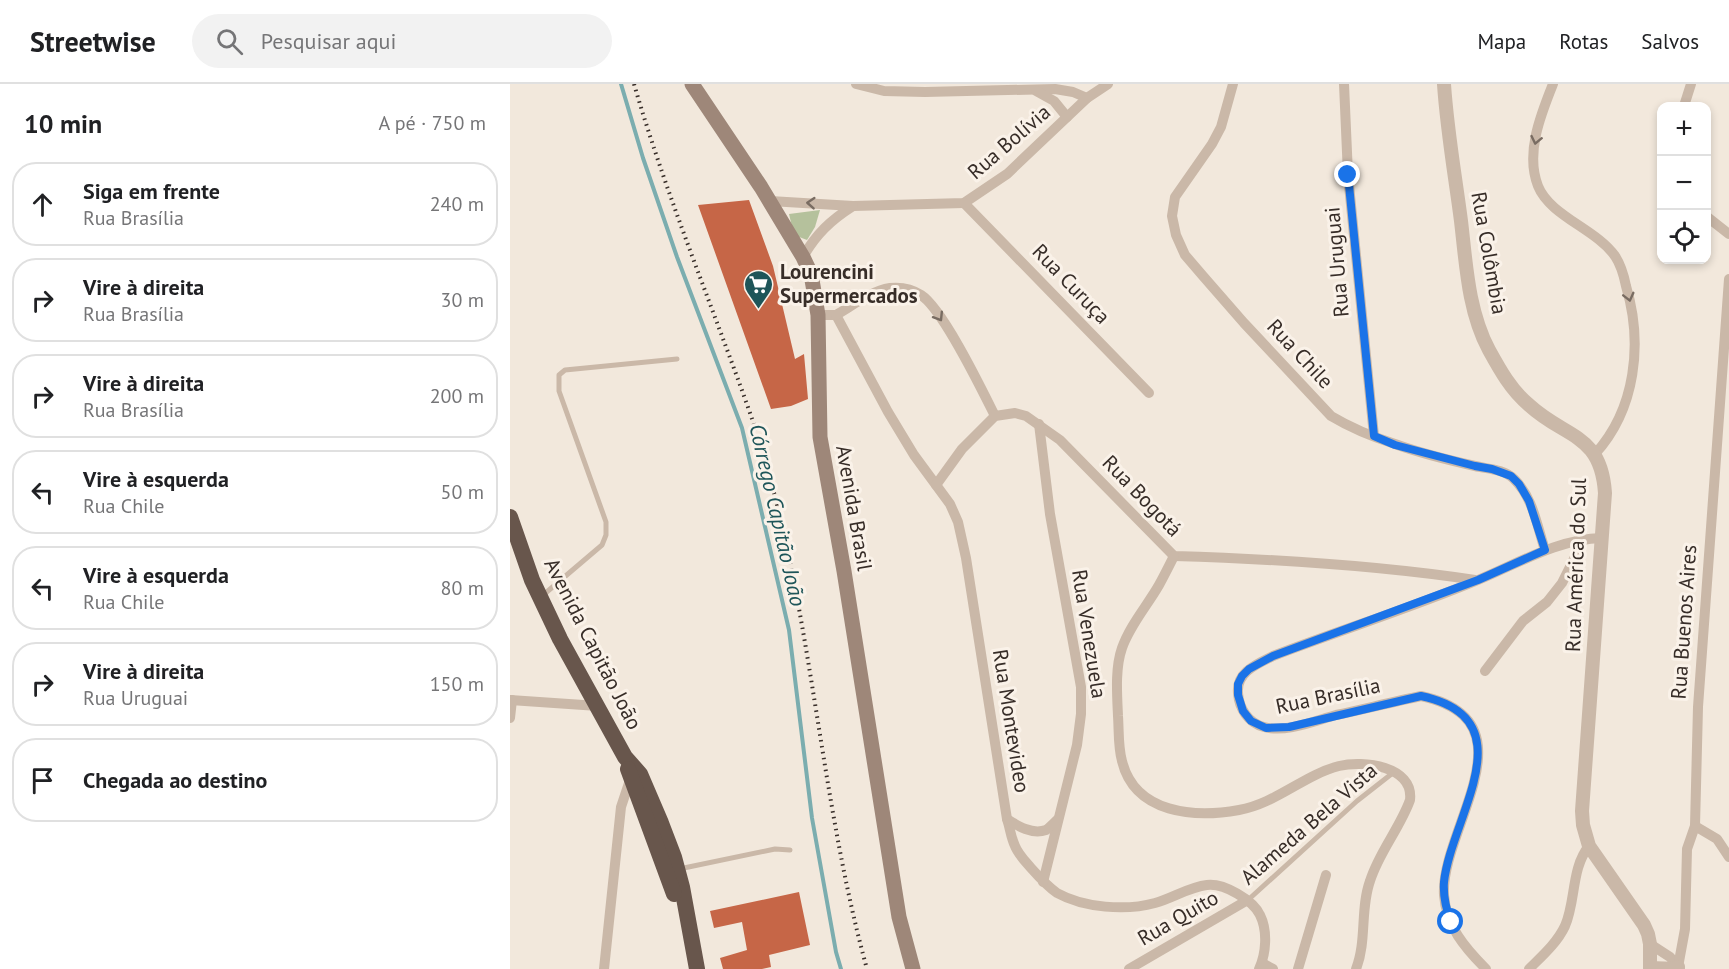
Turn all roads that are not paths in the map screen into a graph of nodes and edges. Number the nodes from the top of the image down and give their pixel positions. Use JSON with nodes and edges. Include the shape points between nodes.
{"nodes":[{"id":1,"x":692,"y":84,"type":"edge"},
{"id":2,"x":856,"y":84,"type":"edge"},
{"id":3,"x":1108,"y":84,"type":"edge"},
{"id":4,"x":1233,"y":84,"type":"edge"},
{"id":5,"x":1344,"y":84,"type":"edge"},
{"id":6,"x":1444,"y":84,"type":"edge"},
{"id":7,"x":1553,"y":84,"type":"edge"},
{"id":8,"x":1691,"y":84,"type":"edge"},
{"id":9,"x":1033,"y":90,"type":"junction"},
{"id":10,"x":1087,"y":98,"type":"junction"},
{"id":11,"x":1685,"y":102,"type":"edge"},
{"id":12,"x":1067,"y":117,"type":"junction"},
{"id":13,"x":770,"y":201,"type":"junction"},
{"id":14,"x":964,"y":203,"type":"junction"},
{"id":15,"x":853,"y":206,"type":"junction"},
{"id":16,"x":1711,"y":219,"type":"edge"},
{"id":17,"x":1729,"y":234,"type":"edge"},
{"id":18,"x":803,"y":257,"type":"junction"},
{"id":19,"x":1729,"y":279,"type":"edge"},
{"id":20,"x":818,"y":315,"type":"junction"},
{"id":21,"x":836,"y":315,"type":"junction"},
{"id":22,"x":677,"y":359,"type":"dead end"},
{"id":23,"x":1149,"y":393,"type":"dead end"},
{"id":24,"x":995,"y":416,"type":"junction"},
{"id":25,"x":1039,"y":424,"type":"junction"},
{"id":26,"x":1374,"y":436,"type":"junction"},
{"id":27,"x":1595,"y":454,"type":"junction"},
{"id":28,"x":936,"y":485,"type":"junction"},
{"id":29,"x":510,"y":517,"type":"edge"},
{"id":30,"x":1581,"y":538,"type":"junction"},
{"id":31,"x":1602,"y":538,"type":"junction"},
{"id":32,"x":1545,"y":550,"type":"junction"},
{"id":33,"x":1173,"y":556,"type":"junction"},
{"id":34,"x":1478,"y":580,"type":"junction"},
{"id":35,"x":540,"y":597,"type":"junction"},
{"id":36,"x":1485,"y":671,"type":"dead end"},
{"id":37,"x":511,"y":700,"type":"edge"},
{"id":38,"x":598,"y":706,"type":"junction"},
{"id":39,"x":510,"y":718,"type":"edge"},
{"id":40,"x":1394,"y":771,"type":"junction"},
{"id":41,"x":635,"y":777,"type":"junction"},
{"id":42,"x":1007,"y":819,"type":"junction"},
{"id":43,"x":1057,"y":820,"type":"junction"},
{"id":44,"x":1695,"y":826,"type":"junction"},
{"id":45,"x":1589,"y":846,"type":"junction"},
{"id":46,"x":790,"y":850,"type":"dead end"},
{"id":47,"x":1729,"y":857,"type":"edge"},
{"id":48,"x":677,"y":869,"type":"junction"},
{"id":49,"x":1326,"y":875,"type":"dead end"},
{"id":50,"x":1043,"y":882,"type":"junction"},
{"id":51,"x":1246,"y":901,"type":"junction"},
{"id":52,"x":689,"y":928,"type":"junction"},
{"id":53,"x":1650,"y":944,"type":"junction"},
{"id":54,"x":1261,"y":966,"type":"edge"},
{"id":55,"x":1650,"y":968,"type":"edge"},
{"id":56,"x":1677,"y":968,"type":"edge"},
{"id":57,"x":604,"y":969,"type":"edge"},
{"id":58,"x":697,"y":969,"type":"edge"},
{"id":59,"x":913,"y":969,"type":"edge"},
{"id":60,"x":1129,"y":969,"type":"edge"},
{"id":61,"x":1273,"y":969,"type":"edge"},
{"id":62,"x":1298,"y":969,"type":"edge"},
{"id":63,"x":1356,"y":969,"type":"edge"},
{"id":64,"x":1486,"y":969,"type":"edge"},
{"id":65,"x":1529,"y":969,"type":"edge"}],
"edges":[{"from":1,"to":13,"type":"main road","name":"Avenida Brasil"},
{"from":2,"to":9,"type":"street","via":[[905,92]]},
{"from":3,"to":10,"type":"street","name":"Rua Bolívia"},
{"from":4,"to":26,"type":"street","name":"Rua Chile","via":[[1221,128],[1175,197],[1172,216],[1176,235],[1185,255],[1319,404],[1331,416]]},
{"from":5,"to":26,"type":"street","name":"Rua Uruguai","via":[[1348,175]]},
{"from":6,"to":27,"type":"street","name":"Rua Colômbia","via":[[1469,283],[1487,347],[1506,379],[1530,406]]},
{"from":7,"to":27,"type":"street","name":"Rua América do Sul","one_way":true,"via":[[1535,142],[1533,159],[1538,186],[1545,197],[1616,257],[1633,313],[1636,343],[1632,380],[1622,413],[1609,439]]},
{"from":8,"to":11,"type":"street"},
{"from":9,"to":10,"type":"street","via":[[1054,89]]},
{"from":9,"to":12,"type":"street","via":[[1054,101]]},
{"from":10,"to":12,"type":"street","name":"Rua Bolívia"},
{"from":12,"to":14,"type":"street","name":"Rua Bolívia","via":[[1007,174]]},
{"from":15,"to":13,"type":"street","name":"Rua Bolívia","one_way":true},
{"from":13,"to":18,"type":"main road","name":"Avenida Brasil"},
{"from":14,"to":15,"type":"street","name":"Rua Bolívia"},
{"from":14,"to":23,"type":"street","name":"Rua Curuça"},
{"from":15,"to":18,"type":"street","via":[[817,235]]},
{"from":16,"to":17,"type":"street"},
{"from":18,"to":20,"type":"main road","name":"Avenida Brasil","via":[[811,274]]},
{"from":19,"to":44,"type":"street","name":"Rua Buenos Aires","via":[[1698,707]]},
{"from":20,"to":21,"type":"street"},
{"from":20,"to":59,"type":"main road","name":"Avenida Brasil","via":[[820,437],[899,917]]},
{"from":21,"to":24,"type":"street","one_way":true,"via":[[890,288],[922,295],[959,349]]},
{"from":21,"to":28,"type":"street","name":"Rua Montevideo","via":[[888,412]]},
{"from":22,"to":35,"type":"lane","via":[[565,370],[559,375],[559,391],[606,522],[606,535],[602,544]]},
{"from":24,"to":25,"type":"street","name":"Rua Bogotá","via":[[1015,413]]},
{"from":24,"to":28,"type":"street","via":[[962,449]]},
{"from":25,"to":33,"type":"street","name":"Rua Bogotá","via":[[1060,440]]},
{"from":25,"to":43,"type":"street","name":"Rua Venezuela","via":[[1050,514],[1081,687],[1078,737]]},
{"from":26,"to":32,"type":"street","name":"Rua Chile","via":[[1511,476],[1529,501]]},
{"from":27,"to":31,"type":"street","name":"Rua América do Sul","via":[[1604,479]]},
{"from":28,"to":42,"type":"street","name":"Rua Montevideo","via":[[954,512],[966,558]]},
{"from":29,"to":35,"type":"highway","name":"Avenida Capitão João"},
{"from":30,"to":31,"type":"street","name":"Rua Brasília"},
{"from":30,"to":32,"type":"street","name":"Rua Brasília"},
{"from":30,"to":36,"type":"street","via":[[1562,583],[1547,602],[1523,621]]},
{"from":31,"to":45,"type":"street","name":"Rua América do Sul","via":[[1582,811]]},
{"from":32,"to":34,"type":"street","name":"Rua Brasília"},
{"from":33,"to":34,"type":"street","name":"Rua Bogotá","via":[[1404,569]]},
{"from":33,"to":40,"type":"street","via":[[1122,646],[1119,659],[1120,749],[1128,777],[1137,790],[1154,804],[1170,810],[1205,813],[1241,810],[1340,766],[1369,765]]},
{"from":34,"to":64,"type":"street","name":"Rua Brasília","via":[[1273,656],[1242,676],[1238,695],[1251,721],[1266,728],[1289,727],[1421,696],[1456,710],[1468,722],[1477,735],[1478,752],[1465,816],[1446,867],[1444,897],[1462,944]]},
{"from":35,"to":38,"type":"highway","name":"Avenida Capitão João"},
{"from":37,"to":38,"type":"street"},
{"from":37,"to":39,"type":"street"},
{"from":38,"to":41,"type":"highway","name":"Avenida Capitão João"},
{"from":40,"to":51,"type":"lane","name":"Alameda Bela Vista"},
{"from":40,"to":63,"type":"street","via":[[1409,786],[1410,800],[1370,881]]},
{"from":41,"to":48,"type":"highway","name":"Avenida Capitão João","via":[[661,823]]},
{"from":41,"to":52,"type":"highway","name":"Avenida Capitão João"},
{"from":41,"to":57,"type":"street","via":[[621,807]]},
{"from":42,"to":43,"type":"street","via":[[1032,831],[1046,830]]},
{"from":42,"to":50,"type":"street","name":"Rua Montevideo","via":[[1015,847]]},
{"from":43,"to":50,"type":"street","name":"Rua Venezuela"},
{"from":44,"to":47,"type":"street","via":[[1717,839]]},
{"from":44,"to":56,"type":"street","name":"Rua Buenos Aires","via":[[1687,849],[1685,929]]},
{"from":45,"to":53,"type":"street","via":[[1644,925]]},
{"from":45,"to":65,"type":"street","via":[[1582,854],[1564,927],[1553,945]]},
{"from":46,"to":48,"type":"lane","via":[[775,849]]},
{"from":48,"to":52,"type":"highway","name":"Avenida Capitão João"},
{"from":49,"to":62,"type":"street"},
{"from":50,"to":51,"type":"street","name":"Rua Montevideo","via":[[1075,901],[1126,909],[1209,884],[1224,886]]},
{"from":51,"to":54,"type":"street","name":"Rua Montevideo","via":[[1262,922],[1265,946]]},
{"from":51,"to":60,"type":"street","name":"Rua Quito"},
{"from":52,"to":58,"type":"highway","name":"Avenida Capitão João"},
{"from":53,"to":55,"type":"street"},
{"from":53,"to":56,"type":"street","via":[[1670,957]]},
{"from":54,"to":61,"type":"street"},
{"from":55,"to":56,"type":"street"}]}
